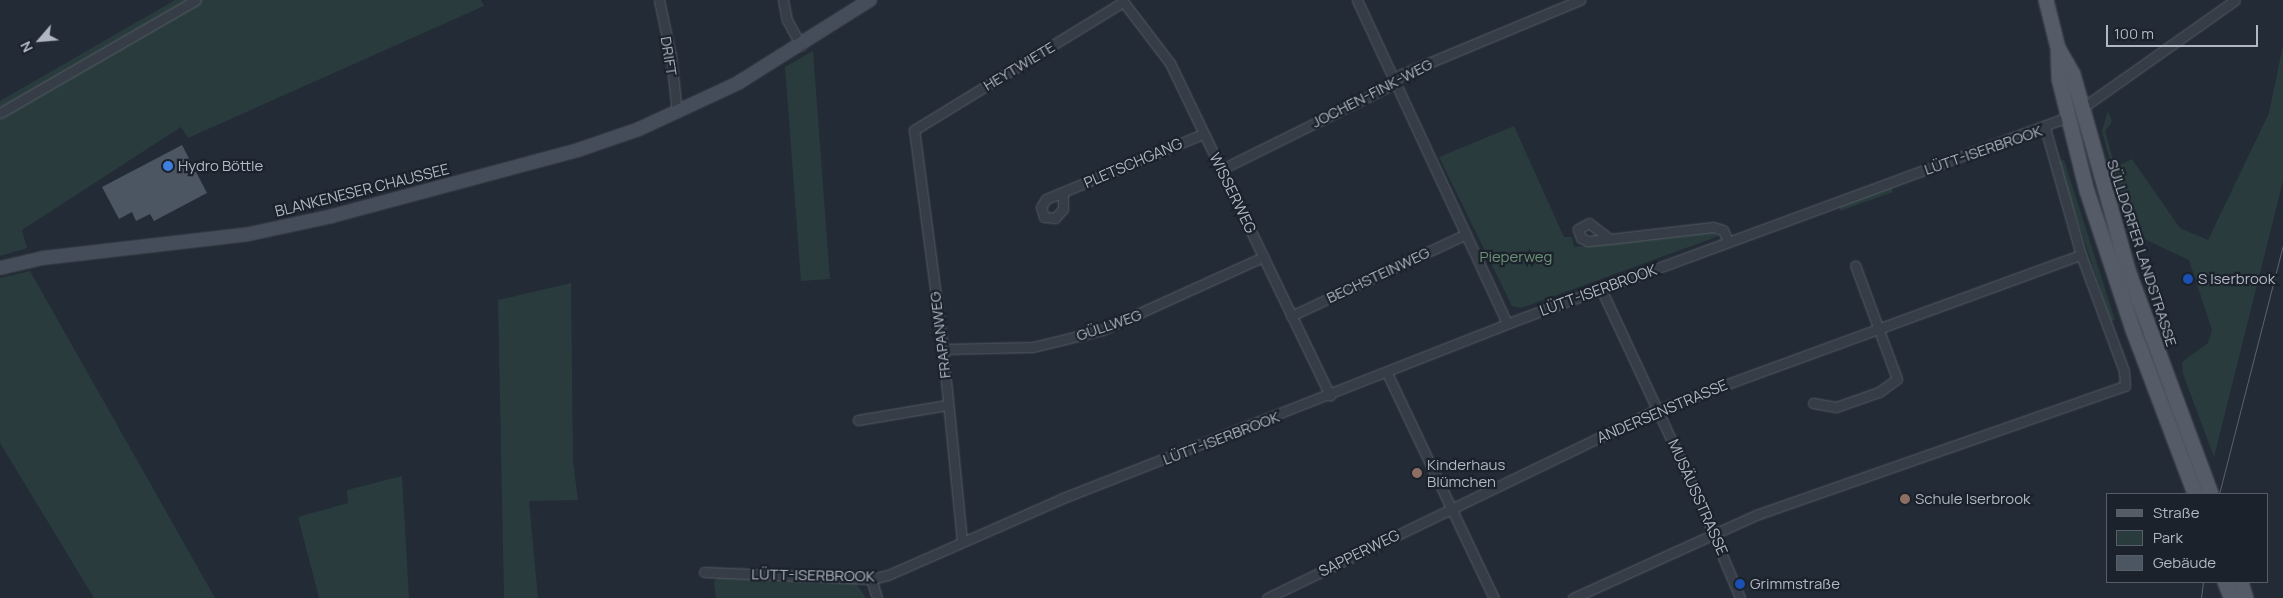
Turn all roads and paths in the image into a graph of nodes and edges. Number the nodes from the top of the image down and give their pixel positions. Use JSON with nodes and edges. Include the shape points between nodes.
{"nodes":[{"id":1,"x":196,"y":0,"type":"edge"},
{"id":2,"x":659,"y":0,"type":"edge"},
{"id":3,"x":783,"y":0,"type":"edge"},
{"id":4,"x":870,"y":0,"type":"edge"},
{"id":5,"x":1358,"y":0,"type":"edge"},
{"id":6,"x":1580,"y":0,"type":"edge"},
{"id":7,"x":2046,"y":0,"type":"edge"},
{"id":8,"x":2235,"y":0,"type":"edge"},
{"id":9,"x":1123,"y":1,"type":"edge"},
{"id":10,"x":801,"y":45,"type":"junction"},
{"id":11,"x":2058,"y":48,"type":"junction"},
{"id":12,"x":1396,"y":80,"type":"junction"},
{"id":13,"x":2082,"y":108,"type":"junction"},
{"id":14,"x":0,"y":112,"type":"edge"},
{"id":15,"x":676,"y":113,"type":"junction"},
{"id":16,"x":2068,"y":117,"type":"junction"},
{"id":17,"x":2046,"y":128,"type":"junction"},
{"id":18,"x":914,"y":130,"type":"joint"},
{"id":19,"x":1203,"y":134,"type":"junction"},
{"id":20,"x":1222,"y":168,"type":"junction"},
{"id":21,"x":1063,"y":192,"type":"dead end"},
{"id":22,"x":1466,"y":234,"type":"junction"},
{"id":23,"x":1610,"y":239,"type":"dead end"},
{"id":24,"x":1728,"y":241,"type":"junction"},
{"id":25,"x":2081,"y":254,"type":"junction"},
{"id":26,"x":1263,"y":257,"type":"junction"},
{"id":27,"x":1855,"y":265,"type":"dead end"},
{"id":28,"x":0,"y":268,"type":"edge"},
{"id":29,"x":1601,"y":289,"type":"junction"},
{"id":30,"x":1291,"y":316,"type":"junction"},
{"id":31,"x":1507,"y":323,"type":"junction"},
{"id":32,"x":1879,"y":328,"type":"junction"},
{"id":33,"x":943,"y":349,"type":"junction"},
{"id":34,"x":1387,"y":373,"type":"junction"},
{"id":35,"x":1330,"y":395,"type":"junction"},
{"id":36,"x":1813,"y":403,"type":"dead end"},
{"id":37,"x":947,"y":404,"type":"junction"},
{"id":38,"x":1658,"y":409,"type":"junction"},
{"id":39,"x":858,"y":420,"type":"dead end"},
{"id":40,"x":2195,"y":493,"type":"edge"},
{"id":41,"x":2211,"y":493,"type":"edge"},
{"id":42,"x":1451,"y":508,"type":"junction"},
{"id":43,"x":1714,"y":532,"type":"junction"},
{"id":44,"x":962,"y":541,"type":"junction"},
{"id":45,"x":704,"y":572,"type":"dead end"},
{"id":46,"x":871,"y":579,"type":"junction"},
{"id":47,"x":2226,"y":583,"type":"edge"},
{"id":48,"x":2241,"y":583,"type":"edge"},
{"id":49,"x":877,"y":598,"type":"edge"},
{"id":50,"x":1267,"y":598,"type":"edge"},
{"id":51,"x":1494,"y":598,"type":"edge"},
{"id":52,"x":1573,"y":598,"type":"edge"},
{"id":53,"x":1740,"y":598,"type":"edge"},
{"id":54,"x":2231,"y":598,"type":"edge"},
{"id":55,"x":2246,"y":598,"type":"edge"}],
"edges":[{"from":1,"to":14,"type":"street"},
{"from":2,"to":15,"type":"street","name":"DRIFT","via":[[671,56]]},
{"from":3,"to":10,"type":"street","via":[[787,20]]},
{"from":4,"to":10,"type":"main road","name":"BLANKENESER CHAUSSEE"},
{"from":5,"to":12,"type":"street"},
{"from":6,"to":12,"type":"street","name":"JOCHEN-FINK-WEG","via":[[1402,74]]},
{"from":7,"to":11,"type":"main road","name":"SÜLLDORFER LANDSTRASSE"},
{"from":8,"to":13,"type":"street"},
{"from":9,"to":18,"type":"street","name":"HEYTWIETE"},
{"from":9,"to":19,"type":"street","name":"WISSERWEG","via":[[1170,63]]},
{"from":10,"to":15,"type":"main road","name":"BLANKENESER CHAUSSEE"},
{"from":11,"to":13,"type":"main road","name":"SÜLLDORFER LANDSTRASSE","via":[[2073,74]]},
{"from":11,"to":16,"type":"main road","name":"SÜLLDORFER LANDSTRASSE","via":[[2059,79]]},
{"from":12,"to":20,"type":"street","name":"JOCHEN-FINK-WEG"},
{"from":12,"to":22,"type":"street"},
{"from":13,"to":16,"type":"main road"},
{"from":13,"to":41,"type":"main road","name":"SÜLLDORFER LANDSTRASSE","via":[[2128,273]]},
{"from":15,"to":28,"type":"main road","name":"BLANKENESER CHAUSSEE","via":[[543,160],[311,221],[248,234],[43,258]]},
{"from":16,"to":17,"type":"street","name":"LÜTT-ISERBROOK"},
{"from":16,"to":40,"type":"main road","name":"SÜLLDORFER LANDSTRASSE","via":[[2120,294]]},
{"from":17,"to":24,"type":"street","name":"LÜTT-ISERBROOK"},
{"from":17,"to":25,"type":"street"},
{"from":18,"to":33,"type":"street","name":"FRAPANWEG"},
{"from":19,"to":20,"type":"street","name":"WISSERWEG"},
{"from":19,"to":21,"type":"street","name":"PLETSCHGANG"},
{"from":20,"to":26,"type":"street","name":"WISSERWEG"},
{"from":22,"to":30,"type":"street","name":"BECHSTEINWEG"},
{"from":22,"to":31,"type":"street"},
{"from":23,"to":24,"type":"street","via":[[1713,227],[1723,230]]},
{"from":24,"to":29,"type":"street","name":"LÜTT-ISERBROOK"},
{"from":25,"to":32,"type":"street","name":"ANDERSENSTRASSE"},
{"from":25,"to":43,"type":"street","via":[[2124,371],[2125,386]]},
{"from":26,"to":30,"type":"street","name":"WISSERWEG"},
{"from":26,"to":33,"type":"street","name":"GÜLLWEG","via":[[1102,330],[1033,348]]},
{"from":27,"to":32,"type":"street"},
{"from":29,"to":31,"type":"street","name":"LÜTT-ISERBROOK"},
{"from":29,"to":38,"type":"street","name":"MUSÄUSSTRASSE"},
{"from":30,"to":35,"type":"street","name":"WISSERWEG"},
{"from":31,"to":34,"type":"street","name":"LÜTT-ISERBROOK"},
{"from":32,"to":36,"type":"street","via":[[1897,379],[1895,383],[1836,407]]},
{"from":32,"to":38,"type":"street","name":"ANDERSENSTRASSE"},
{"from":33,"to":37,"type":"street","name":"FRAPANWEG"},
{"from":34,"to":35,"type":"street","name":"LÜTT-ISERBROOK"},
{"from":34,"to":42,"type":"street"},
{"from":35,"to":44,"type":"street","name":"LÜTT-ISERBROOK","via":[[1063,498]]},
{"from":37,"to":39,"type":"street"},
{"from":37,"to":44,"type":"street","name":"FRAPANWEG"},
{"from":38,"to":42,"type":"street","name":"ANDERSENSTRASSE"},
{"from":38,"to":43,"type":"street","name":"MUSÄUSSTRASSE"},
{"from":42,"to":50,"type":"street","name":"SAPPERWEG"},
{"from":42,"to":51,"type":"street"},
{"from":43,"to":52,"type":"street"},
{"from":43,"to":53,"type":"street","name":"MUSÄUSSTRASSE"},
{"from":44,"to":46,"type":"street","name":"LÜTT-ISERBROOK"},
{"from":45,"to":46,"type":"street","name":"LÜTT-ISERBROOK"},
{"from":46,"to":49,"type":"street"},
{"from":47,"to":54,"type":"main road"},
{"from":48,"to":55,"type":"main road"}]}
